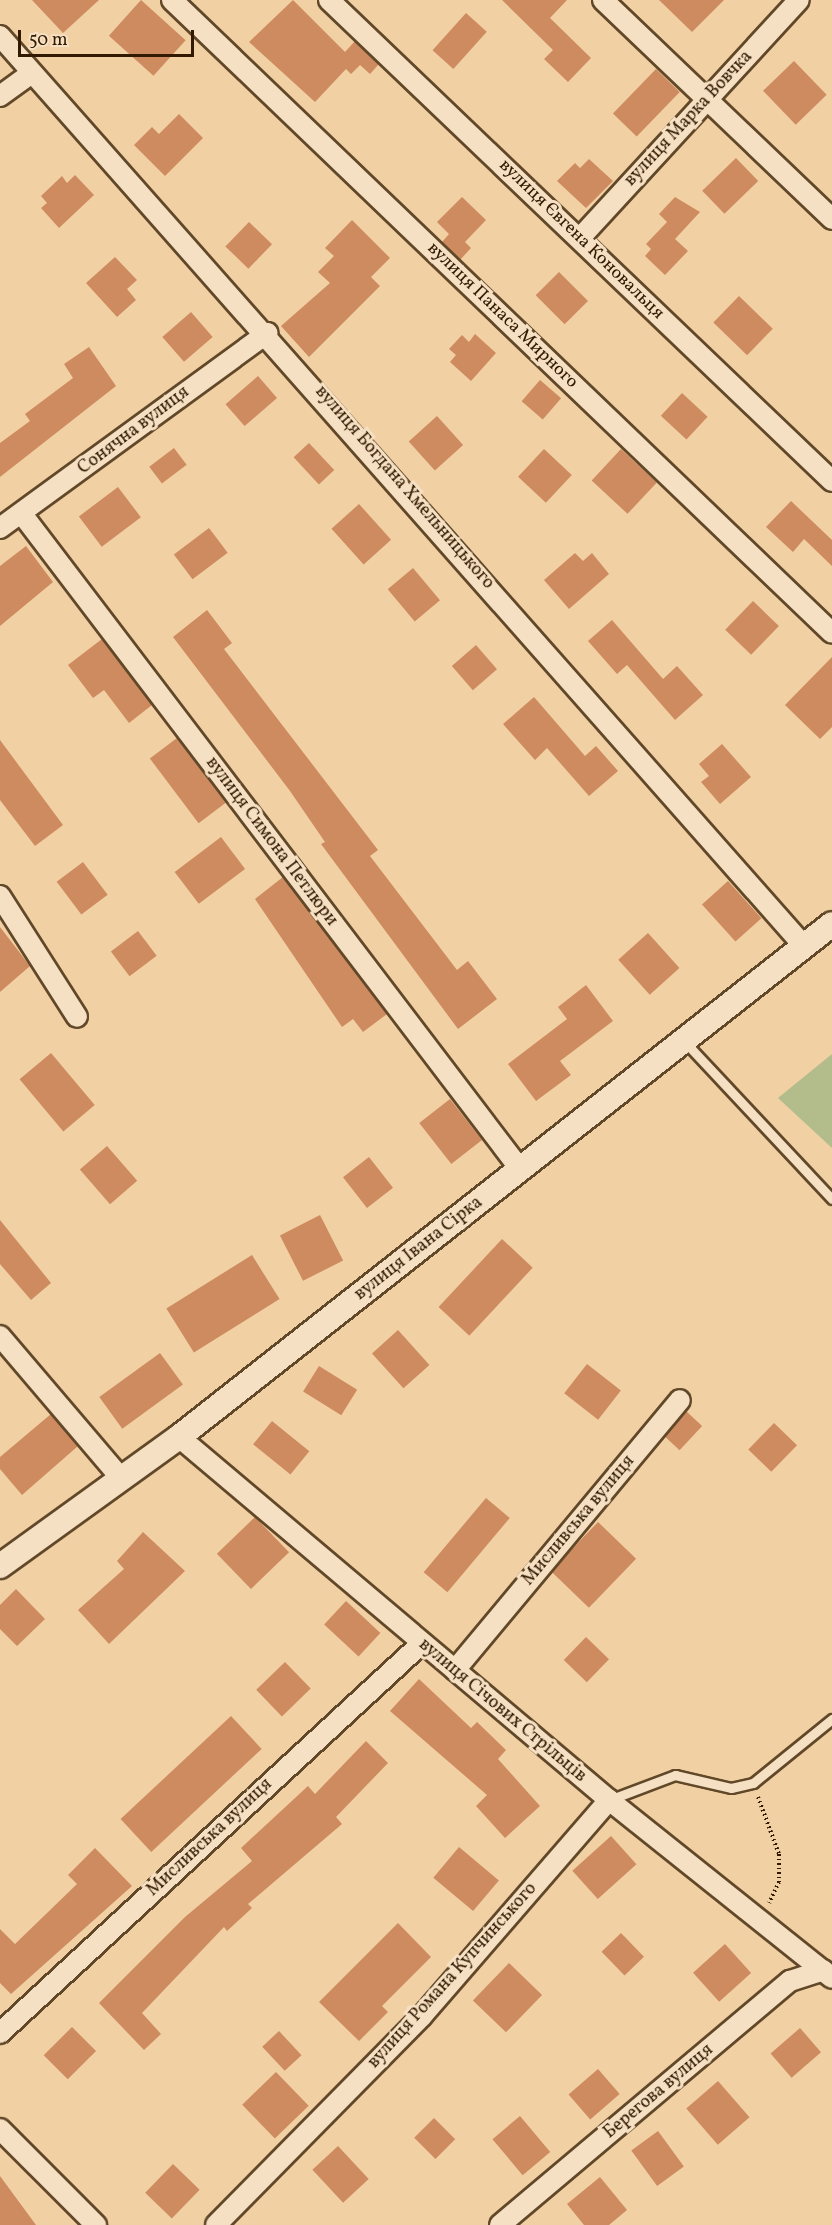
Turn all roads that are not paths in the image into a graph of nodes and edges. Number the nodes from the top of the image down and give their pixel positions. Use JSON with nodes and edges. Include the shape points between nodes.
{"nodes":[{"id":1,"x":172,"y":0,"type":"edge"},
{"id":2,"x":329,"y":0,"type":"edge"},
{"id":3,"x":603,"y":0,"type":"edge"},
{"id":4,"x":799,"y":0,"type":"edge"},
{"id":5,"x":0,"y":36,"type":"edge"},
{"id":6,"x":32,"y":73,"type":"junction"},
{"id":7,"x":0,"y":96,"type":"edge"},
{"id":8,"x":705,"y":100,"type":"junction"},
{"id":9,"x":832,"y":219,"type":"edge"},
{"id":10,"x":580,"y":238,"type":"junction"},
{"id":11,"x":267,"y":333,"type":"junction"},
{"id":12,"x":832,"y":481,"type":"edge"},
{"id":13,"x":22,"y":514,"type":"junction"},
{"id":14,"x":0,"y":528,"type":"edge"},
{"id":15,"x":832,"y":633,"type":"edge"},
{"id":16,"x":0,"y":896,"type":"edge"},
{"id":17,"x":832,"y":924,"type":"edge"},
{"id":18,"x":803,"y":945,"type":"junction"},
{"id":19,"x":77,"y":1017,"type":"dead end"},
{"id":20,"x":683,"y":1040,"type":"junction"},
{"id":21,"x":520,"y":1169,"type":"junction"},
{"id":22,"x":832,"y":1199,"type":"edge"},
{"id":23,"x":0,"y":1336,"type":"edge"},
{"id":24,"x":680,"y":1400,"type":"dead end"},
{"id":25,"x":179,"y":1437,"type":"junction"},
{"id":26,"x":120,"y":1477,"type":"junction"},
{"id":27,"x":0,"y":1566,"type":"edge"},
{"id":28,"x":421,"y":1644,"type":"junction"},
{"id":29,"x":455,"y":1670,"type":"junction"},
{"id":30,"x":832,"y":1719,"type":"edge"},
{"id":31,"x":609,"y":1800,"type":"junction"},
{"id":32,"x":828,"y":1974,"type":"edge"},
{"id":33,"x":0,"y":2032,"type":"edge"},
{"id":34,"x":0,"y":2129,"type":"edge"},
{"id":35,"x":96,"y":2225,"type":"edge"},
{"id":36,"x":216,"y":2225,"type":"edge"},
{"id":37,"x":500,"y":2225,"type":"edge"}],
"edges":[{"from":1,"to":15,"type":"street","name":"вулиця Панаса Мирного"},
{"from":2,"to":10,"type":"street","name":"вулиця Євгена Коновальця"},
{"from":3,"to":8,"type":"street"},
{"from":4,"to":8,"type":"street","name":"вулиця Марка Вовчка"},
{"from":5,"to":6,"type":"street","name":"вулиця Богдана Хмельницького"},
{"from":6,"to":7,"type":"street"},
{"from":6,"to":11,"type":"street","name":"вулиця Богдана Хмельницького"},
{"from":8,"to":9,"type":"street"},
{"from":8,"to":10,"type":"street","name":"вулиця Марка Вовчка"},
{"from":10,"to":12,"type":"street","name":"вулиця Євгена Коновальця"},
{"from":11,"to":13,"type":"street","name":"Сонячна вулиця"},
{"from":11,"to":18,"type":"street","name":"вулиця Богдана Хмельницького"},
{"from":13,"to":14,"type":"street","name":"Сонячна вулиця"},
{"from":13,"to":21,"type":"street","name":"вулиця Симона Петлюри"},
{"from":16,"to":19,"type":"street"},
{"from":17,"to":18,"type":"street","name":"вулиця Івана Сірка"},
{"from":18,"to":20,"type":"street","name":"вулиця Івана Сірка"},
{"from":20,"to":21,"type":"street","name":"вулиця Івана Сірка"},
{"from":20,"to":22,"type":"lane"},
{"from":21,"to":25,"type":"street","name":"вулиця Івана Сірка"},
{"from":23,"to":26,"type":"street"},
{"from":24,"to":29,"type":"street","name":"Мисливська вулиця"},
{"from":25,"to":26,"type":"street","name":"вулиця Івана Сірка"},
{"from":25,"to":28,"type":"street","name":"вулиця Січових Стрільців"},
{"from":26,"to":27,"type":"street","name":"вулиця Івана Сірка"},
{"from":28,"to":29,"type":"street","name":"вулиця Січових Стрільців"},
{"from":28,"to":33,"type":"street","name":"Мисливська вулиця"},
{"from":29,"to":31,"type":"street","name":"вулиця Січових Стрільців"},
{"from":30,"to":31,"type":"lane","via":[[753,1783],[731,1788],[675,1775]]},
{"from":31,"to":32,"type":"street","name":"вулиця Січових Стрільців"},
{"from":31,"to":36,"type":"street","name":"вулиця Романа Купчинського","via":[[422,2016]]},
{"from":32,"to":37,"type":"street","name":"Берегова вулиця","via":[[790,1981]]},
{"from":34,"to":35,"type":"street"}]}
